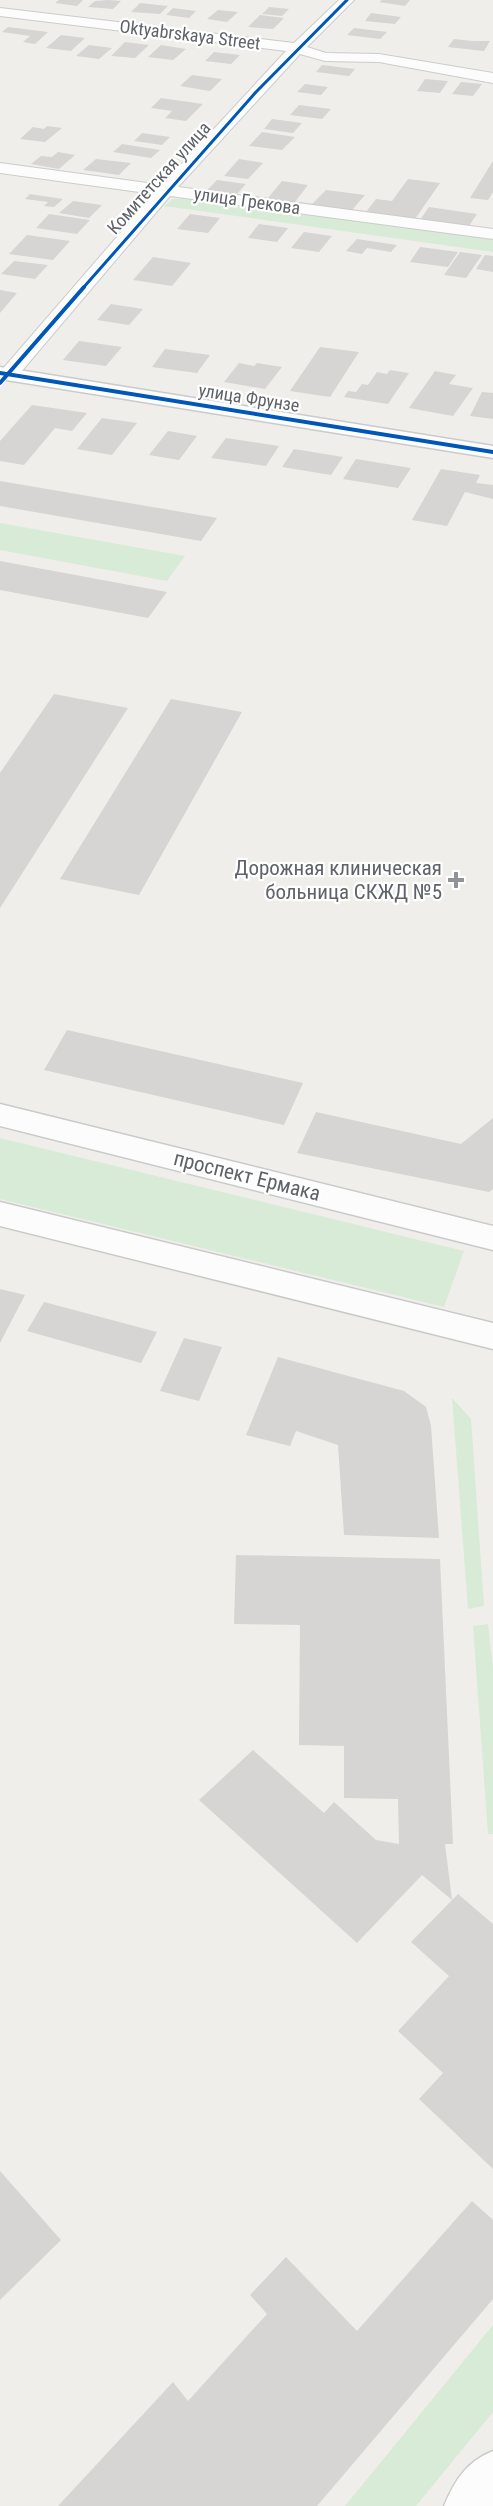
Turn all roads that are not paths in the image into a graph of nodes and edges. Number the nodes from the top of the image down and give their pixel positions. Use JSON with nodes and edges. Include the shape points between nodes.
{"nodes":[{"id":1,"x":347,"y":0,"type":"edge"},
{"id":2,"x":0,"y":12,"type":"edge"},
{"id":3,"x":296,"y":48,"type":"junction"},
{"id":4,"x":493,"y":78,"type":"edge"},
{"id":5,"x":0,"y":168,"type":"edge"},
{"id":6,"x":166,"y":190,"type":"junction"},
{"id":7,"x":493,"y":234,"type":"edge"},
{"id":8,"x":2,"y":377,"type":"edge"},
{"id":9,"x":493,"y":452,"type":"edge"},
{"id":10,"x":0,"y":1115,"type":"edge"},
{"id":11,"x":0,"y":1214,"type":"edge"},
{"id":12,"x":493,"y":1238,"type":"edge"},
{"id":13,"x":493,"y":1336,"type":"edge"},
{"id":14,"x":493,"y":2476,"type":"edge"},
{"id":15,"x":470,"y":2506,"type":"edge"}],
"edges":[{"from":1,"to":3,"type":"street","name":"Комитетская улица"},
{"from":2,"to":3,"type":"street","name":"Oktyabrskaya Street"},
{"from":3,"to":4,"type":"street","name":"Oktyabrskaya Street","via":[[325,57],[379,58]]},
{"from":3,"to":6,"type":"street","name":"Комитетская улица"},
{"from":5,"to":6,"type":"street","name":"улица Грекова"},
{"from":6,"to":7,"type":"street","name":"улица Грекова"},
{"from":6,"to":8,"type":"street","name":"Комитетская улица"},
{"from":8,"to":9,"type":"main road","name":"улица Фрунзе"},
{"from":10,"to":12,"type":"main road","name":"проспект Ермака"},
{"from":11,"to":13,"type":"main road"},
{"from":14,"to":15,"type":"main road"}]}
